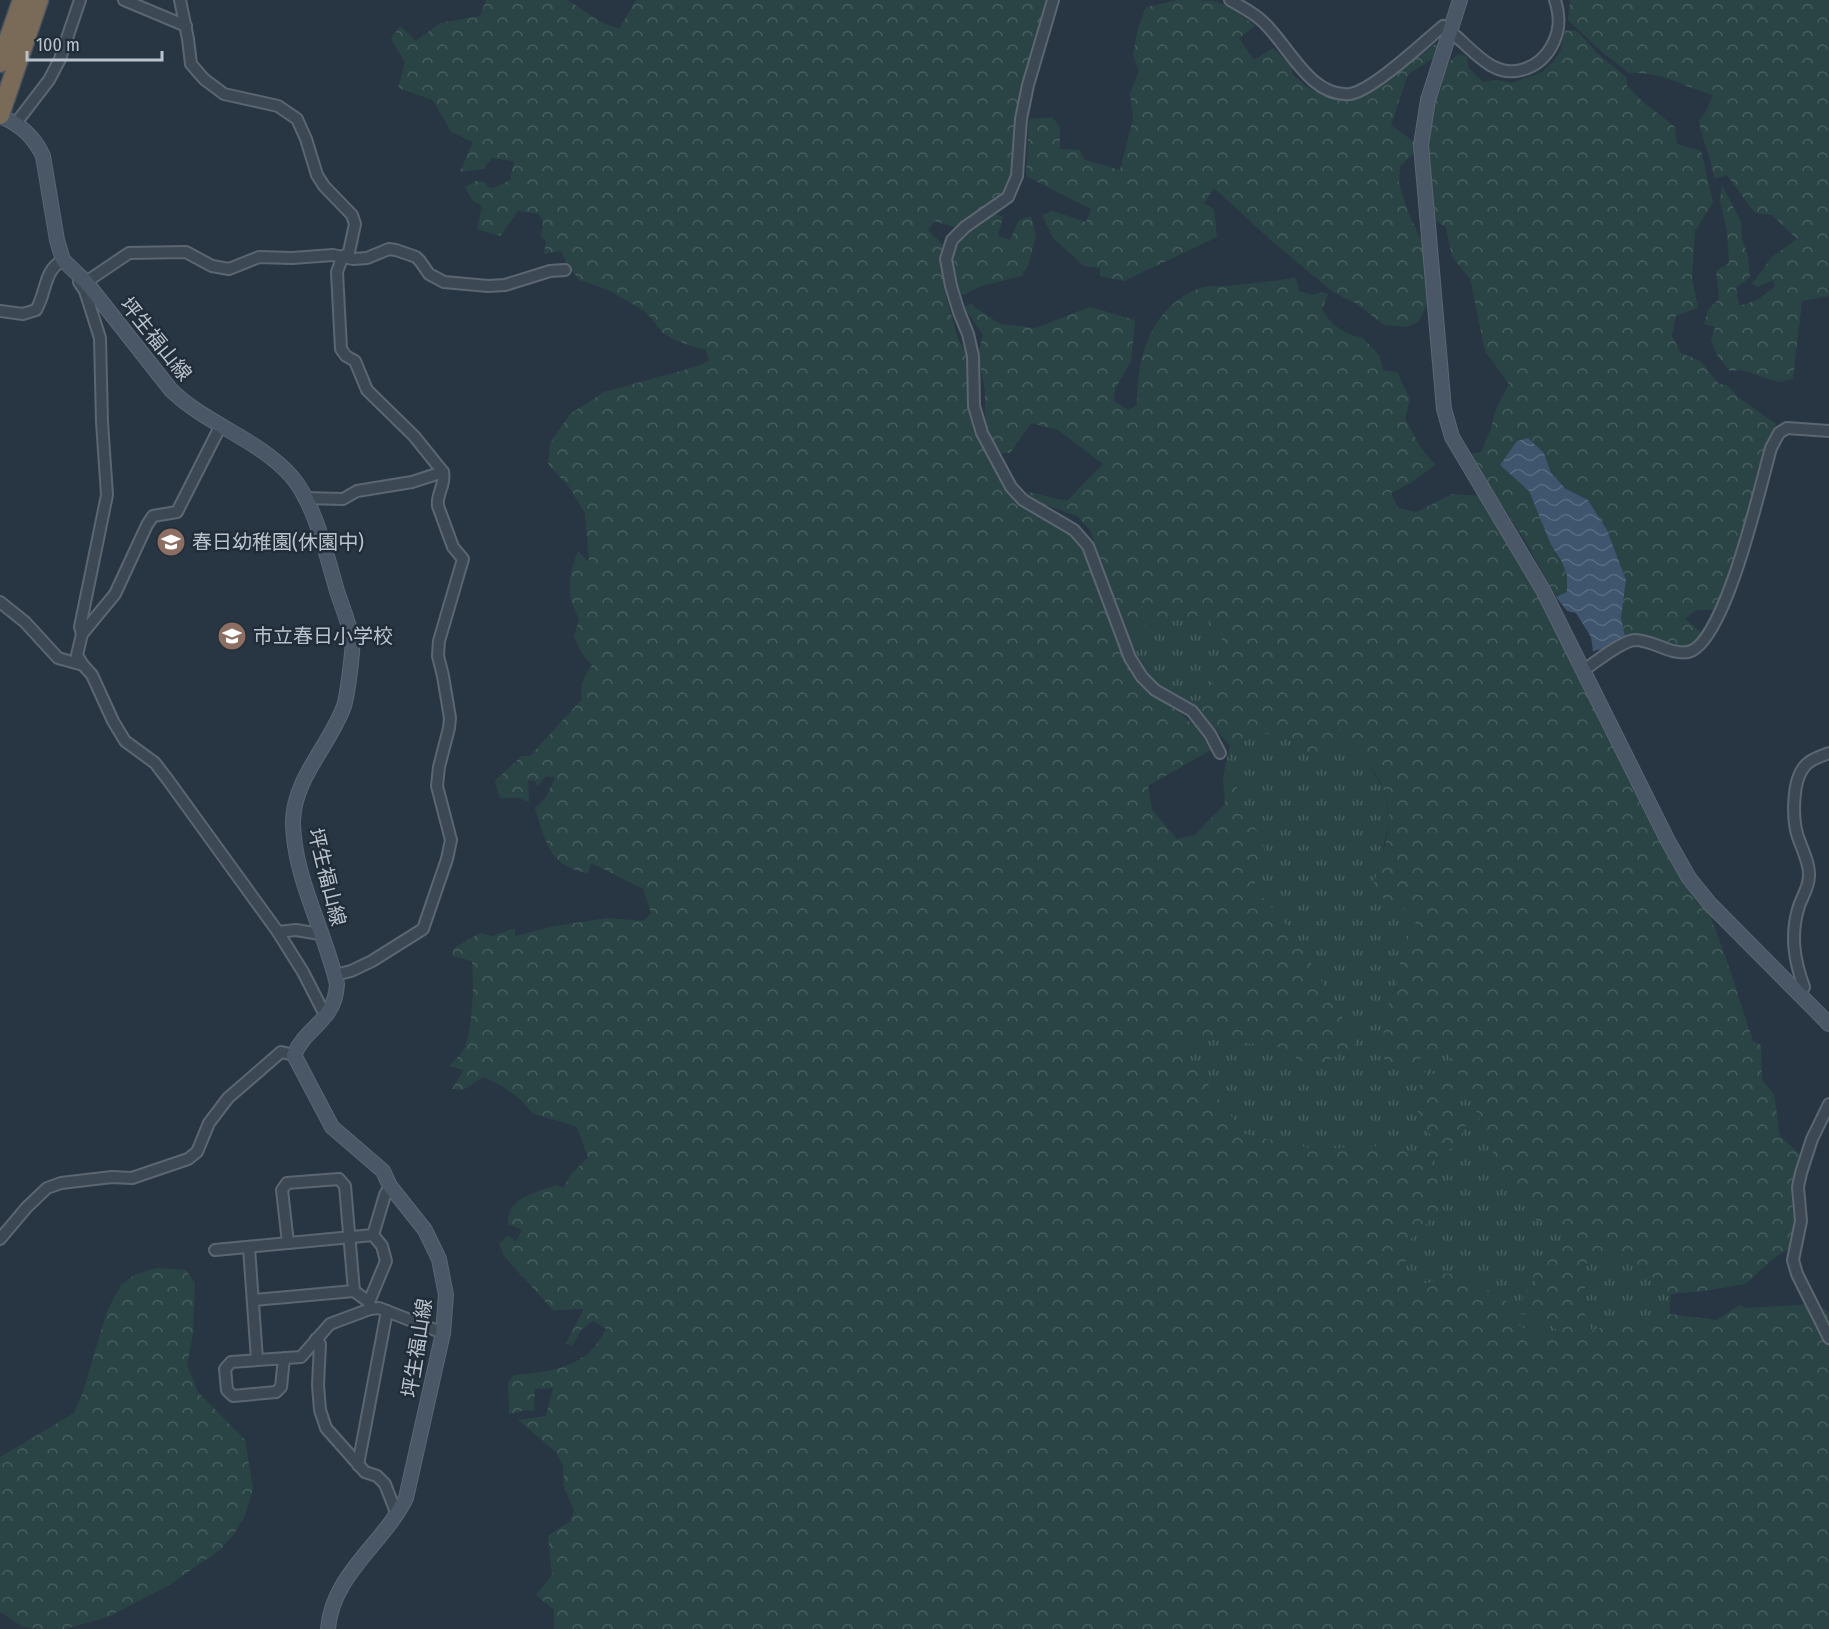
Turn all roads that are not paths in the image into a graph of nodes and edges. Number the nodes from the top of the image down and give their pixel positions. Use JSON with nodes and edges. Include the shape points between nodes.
{"nodes":[{"id":1,"x":22,"y":0,"type":"edge"},
{"id":2,"x":39,"y":0,"type":"edge"},
{"id":3,"x":80,"y":0,"type":"edge"},
{"id":4,"x":124,"y":0,"type":"edge"},
{"id":5,"x":180,"y":0,"type":"edge"},
{"id":6,"x":1053,"y":0,"type":"edge"},
{"id":7,"x":1230,"y":0,"type":"edge"},
{"id":8,"x":1460,"y":0,"type":"edge"},
{"id":9,"x":1555,"y":0,"type":"edge"},
{"id":10,"x":186,"y":26,"type":"junction"},
{"id":11,"x":1450,"y":31,"type":"junction"},
{"id":12,"x":6,"y":61,"type":"edge"},
{"id":13,"x":5,"y":118,"type":"edge"},
{"id":14,"x":342,"y":258,"type":"junction"},
{"id":15,"x":63,"y":260,"type":"junction"},
{"id":16,"x":565,"y":270,"type":"dead end"},
{"id":17,"x":75,"y":271,"type":"junction"},
{"id":18,"x":86,"y":282,"type":"junction"},
{"id":19,"x":0,"y":311,"type":"edge"},
{"id":20,"x":221,"y":425,"type":"junction"},
{"id":21,"x":1829,"y":430,"type":"edge"},
{"id":22,"x":443,"y":472,"type":"junction"},
{"id":23,"x":304,"y":498,"type":"junction"},
{"id":24,"x":0,"y":602,"type":"edge"},
{"id":25,"x":82,"y":634,"type":"junction"},
{"id":26,"x":83,"y":665,"type":"junction"},
{"id":27,"x":1584,"y":670,"type":"junction"},
{"id":28,"x":1220,"y":753,"type":"dead end"},
{"id":29,"x":1829,"y":753,"type":"edge"},
{"id":30,"x":278,"y":932,"type":"junction"},
{"id":31,"x":320,"y":934,"type":"junction"},
{"id":32,"x":335,"y":975,"type":"junction"},
{"id":33,"x":1800,"y":993,"type":"junction"},
{"id":34,"x":328,"y":1014,"type":"junction"},
{"id":35,"x":1829,"y":1024,"type":"edge"},
{"id":36,"x":294,"y":1055,"type":"junction"},
{"id":37,"x":1829,"y":1104,"type":"edge"},
{"id":38,"x":390,"y":1186,"type":"junction"},
{"id":39,"x":373,"y":1235,"type":"junction"},
{"id":40,"x":350,"y":1238,"type":"junction"},
{"id":41,"x":0,"y":1239,"type":"edge"},
{"id":42,"x":288,"y":1243,"type":"junction"},
{"id":43,"x":249,"y":1248,"type":"junction"},
{"id":44,"x":215,"y":1250,"type":"dead end"},
{"id":45,"x":354,"y":1292,"type":"junction"},
{"id":46,"x":252,"y":1300,"type":"junction"},
{"id":47,"x":370,"y":1305,"type":"junction"},
{"id":48,"x":387,"y":1311,"type":"junction"},
{"id":49,"x":443,"y":1333,"type":"junction"},
{"id":50,"x":1829,"y":1338,"type":"edge"},
{"id":51,"x":316,"y":1339,"type":"junction"},
{"id":52,"x":285,"y":1358,"type":"junction"},
{"id":53,"x":257,"y":1359,"type":"junction"},
{"id":54,"x":358,"y":1465,"type":"junction"},
{"id":55,"x":397,"y":1515,"type":"junction"},
{"id":56,"x":328,"y":1629,"type":"edge"}],
"edges":[{"from":1,"to":12,"type":"highway"},
{"from":2,"to":12,"type":"highway"},
{"from":3,"to":13,"type":"street","via":[[49,80]]},
{"from":4,"to":10,"type":"street"},
{"from":5,"to":10,"type":"street"},
{"from":6,"to":28,"type":"street","via":[[1023,107],[1017,176],[1008,197],[952,240],[946,259],[973,356],[974,406],[982,433],[1011,487],[1023,500],[1074,530],[1088,546],[1130,658],[1142,677],[1155,690],[1192,711]]},
{"from":7,"to":11,"type":"street","via":[[1261,20],[1310,79],[1332,91],[1350,94],[1388,72],[1443,26]]},
{"from":8,"to":11,"type":"main road"},
{"from":9,"to":11,"type":"street","via":[[1560,20],[1558,33],[1544,58],[1531,68],[1501,70],[1488,64]]},
{"from":10,"to":14,"type":"street","via":[[191,64],[204,79],[224,94],[278,106],[297,119],[317,175],[352,215],[355,224],[350,252]]},
{"from":11,"to":27,"type":"main road","via":[[1428,100],[1421,145],[1444,410],[1452,437],[1543,590]]},
{"from":12,"to":13,"type":"highway"},
{"from":13,"to":15,"type":"main road","via":[[37,144],[42,156]]},
{"from":14,"to":16,"type":"street","via":[[367,258],[396,250],[416,257],[429,273],[444,282],[488,286]]},
{"from":14,"to":18,"type":"street","via":[[259,257],[221,269],[186,252],[129,253]]},
{"from":14,"to":22,"type":"street","via":[[337,272],[341,349],[355,361],[367,390],[414,436]]},
{"from":15,"to":17,"type":"main road","name":"坪生福山線"},
{"from":15,"to":19,"type":"street","via":[[50,271],[36,310],[23,314]]},
{"from":17,"to":18,"type":"main road","name":"坪生福山線"},
{"from":17,"to":25,"type":"street","via":[[100,338],[107,495],[80,627]]},
{"from":18,"to":20,"type":"main road","name":"坪生福山線","via":[[171,390],[184,403]]},
{"from":20,"to":23,"type":"main road","name":"坪生福山線","via":[[275,462],[292,477]]},
{"from":20,"to":25,"type":"street","via":[[177,512],[153,516],[115,594]]},
{"from":21,"to":27,"type":"street","via":[[1787,428],[1779,433],[1771,448],[1726,601],[1699,645],[1691,651],[1679,652],[1636,640]]},
{"from":22,"to":23,"type":"street","via":[[412,482],[357,491],[343,499]]},
{"from":22,"to":32,"type":"street","via":[[438,506],[453,547],[463,559],[438,656],[450,718],[437,786],[451,840],[447,859],[423,929],[372,961]]},
{"from":23,"to":31,"type":"main road","name":"坪生福山線","via":[[315,520],[352,640],[345,705],[303,784],[293,820],[302,872]]},
{"from":24,"to":26,"type":"street","via":[[58,657]]},
{"from":25,"to":26,"type":"street","via":[[77,655]]},
{"from":26,"to":30,"type":"street","via":[[92,675],[125,741],[162,772]]},
{"from":27,"to":33,"type":"main road","via":[[1689,878]]},
{"from":29,"to":33,"type":"street","via":[[1805,765],[1799,776],[1793,811],[1810,873],[1793,936],[1794,957],[1804,987]]},
{"from":30,"to":31,"type":"street"},
{"from":30,"to":34,"type":"street"},
{"from":31,"to":32,"type":"main road","name":"坪生福山線"},
{"from":32,"to":34,"type":"main road","name":"坪生福山線","via":[[336,992]]},
{"from":33,"to":35,"type":"main road"},
{"from":34,"to":36,"type":"main road","name":"坪生福山線"},
{"from":36,"to":38,"type":"main road","name":"坪生福山線","via":[[332,1127],[383,1172]]},
{"from":36,"to":41,"type":"street","via":[[281,1052],[228,1098],[209,1123],[197,1152],[188,1159],[132,1178],[102,1178],[47,1188]]},
{"from":37,"to":50,"type":"street","via":[[1801,1173],[1801,1221],[1793,1260]]},
{"from":38,"to":39,"type":"street"},
{"from":38,"to":49,"type":"main road","name":"坪生福山線","via":[[425,1230],[439,1259],[446,1295]]},
{"from":39,"to":40,"type":"street"},
{"from":39,"to":47,"type":"street","via":[[382,1246],[386,1262]]},
{"from":40,"to":42,"type":"street"},
{"from":40,"to":42,"type":"street","via":[[345,1186],[339,1179],[287,1184],[282,1190]]},
{"from":40,"to":45,"type":"street"},
{"from":42,"to":43,"type":"street"},
{"from":43,"to":44,"type":"street"},
{"from":43,"to":46,"type":"street"},
{"from":45,"to":46,"type":"street"},
{"from":45,"to":47,"type":"street"},
{"from":46,"to":53,"type":"street"},
{"from":47,"to":48,"type":"street"},
{"from":47,"to":51,"type":"street","via":[[330,1324]]},
{"from":48,"to":49,"type":"street"},
{"from":48,"to":54,"type":"street"},
{"from":49,"to":55,"type":"main road","name":"坪生福山線","via":[[412,1476]]},
{"from":51,"to":52,"type":"street","via":[[301,1357]]},
{"from":51,"to":54,"type":"street","via":[[320,1344],[320,1410],[326,1428]]},
{"from":52,"to":53,"type":"street"},
{"from":52,"to":53,"type":"street","via":[[281,1387],[276,1392],[233,1396],[227,1390],[225,1369],[231,1362]]},
{"from":54,"to":55,"type":"street","via":[[385,1484]]},
{"from":55,"to":56,"type":"main road","name":"坪生福山線","via":[[350,1573],[335,1599]]}]}
